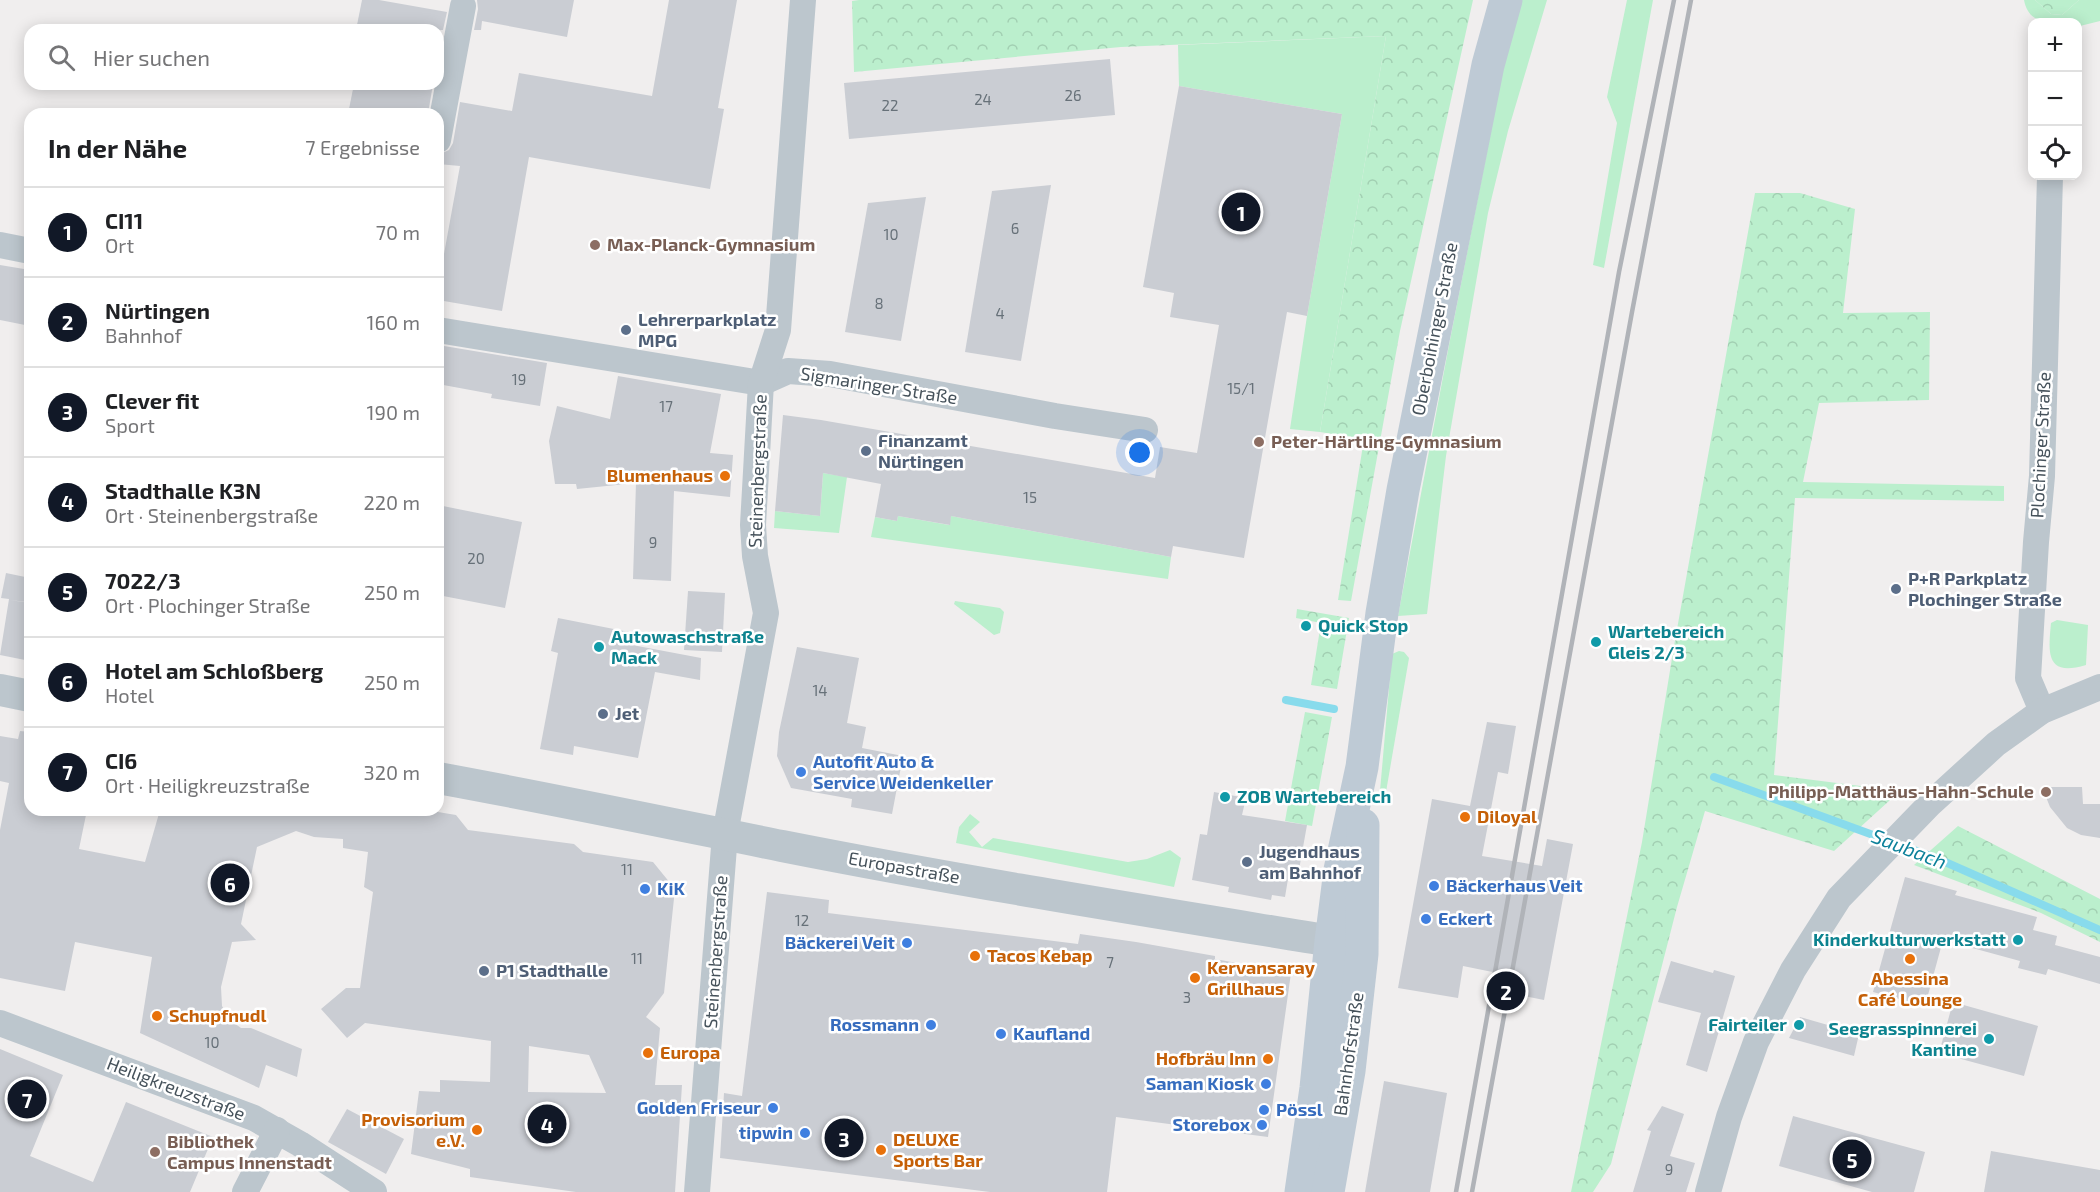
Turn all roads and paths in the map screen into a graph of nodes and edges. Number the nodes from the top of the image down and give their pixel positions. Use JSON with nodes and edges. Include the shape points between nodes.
{"nodes":[{"id":1,"x":803,"y":0,"type":"edge"},
{"id":2,"x":1506,"y":0,"type":"edge"},
{"id":3,"x":463,"y":6,"type":"dead end"},
{"id":4,"x":444,"y":108,"type":"edge"},
{"id":5,"x":2050,"y":180,"type":"edge"},
{"id":6,"x":0,"y":245,"type":"edge"},
{"id":7,"x":24,"y":250,"type":"edge"},
{"id":8,"x":444,"y":331,"type":"edge"},
{"id":9,"x":761,"y":383,"type":"junction"},
{"id":10,"x":1145,"y":430,"type":"dead end"},
{"id":11,"x":2100,"y":687,"type":"edge"},
{"id":12,"x":0,"y":690,"type":"edge"},
{"id":13,"x":24,"y":695,"type":"edge"},
{"id":14,"x":2042,"y":711,"type":"junction"},
{"id":15,"x":1362,"y":767,"type":"junction"},
{"id":16,"x":444,"y":779,"type":"edge"},
{"id":17,"x":725,"y":834,"type":"junction"},
{"id":18,"x":1362,"y":915,"type":"junction"},
{"id":19,"x":1330,"y":941,"type":"junction"},
{"id":20,"x":1357,"y":1000,"type":"junction"},
{"id":21,"x":0,"y":1023,"type":"edge"},
{"id":22,"x":277,"y":1130,"type":"junction"},
{"id":23,"x":245,"y":1192,"type":"edge"},
{"id":24,"x":374,"y":1192,"type":"edge"},
{"id":25,"x":697,"y":1192,"type":"edge"},
{"id":26,"x":1301,"y":1192,"type":"edge"},
{"id":27,"x":1328,"y":1192,"type":"edge"},
{"id":28,"x":1708,"y":1192,"type":"edge"}],
"edges":[{"from":1,"to":9,"type":"street","name":"Steinenbergstraße","via":[[778,330]]},
{"from":2,"to":15,"type":"main road","name":"Oberboihinger Straße","via":[[1488,65],[1403,490],[1379,629]]},
{"from":3,"to":4,"type":"street"},
{"from":5,"to":14,"type":"street","name":"Plochinger Straße","via":[[2042,476],[2028,678]]},
{"from":6,"to":7,"type":"street"},
{"from":8,"to":9,"type":"street"},
{"from":9,"to":10,"type":"street","name":"Sigmaringer Straße","via":[[788,371],[830,374]]},
{"from":9,"to":17,"type":"street","name":"Steinenbergstraße","via":[[753,525],[766,613]]},
{"from":11,"to":14,"type":"street"},
{"from":12,"to":13,"type":"street"},
{"from":14,"to":28,"type":"street","via":[[1996,744],[1839,898],[1793,970],[1756,1042]]},
{"from":15,"to":18,"type":"main road","name":"Oberboihinger Straße"},
{"from":15,"to":19,"type":"main road","name":"Oberboihinger Straße","via":[[1340,870]]},
{"from":16,"to":17,"type":"street","name":"Europastraße"},
{"from":17,"to":19,"type":"street","name":"Europastraße"},
{"from":17,"to":25,"type":"street","name":"Steinenbergstraße"},
{"from":18,"to":19,"type":"street"},
{"from":18,"to":20,"type":"main road","name":"Bahnhofstraße"},
{"from":19,"to":20,"type":"main road","via":[[1344,960]]},
{"from":19,"to":26,"type":"main road","name":"Bahnhofstraße"},
{"from":20,"to":27,"type":"main road","name":"Bahnhofstraße"},
{"from":21,"to":22,"type":"street","name":"Heiligkreuzstraße"},
{"from":22,"to":23,"type":"street"},
{"from":22,"to":24,"type":"street","name":"Heiligkreuzstraße"}]}
